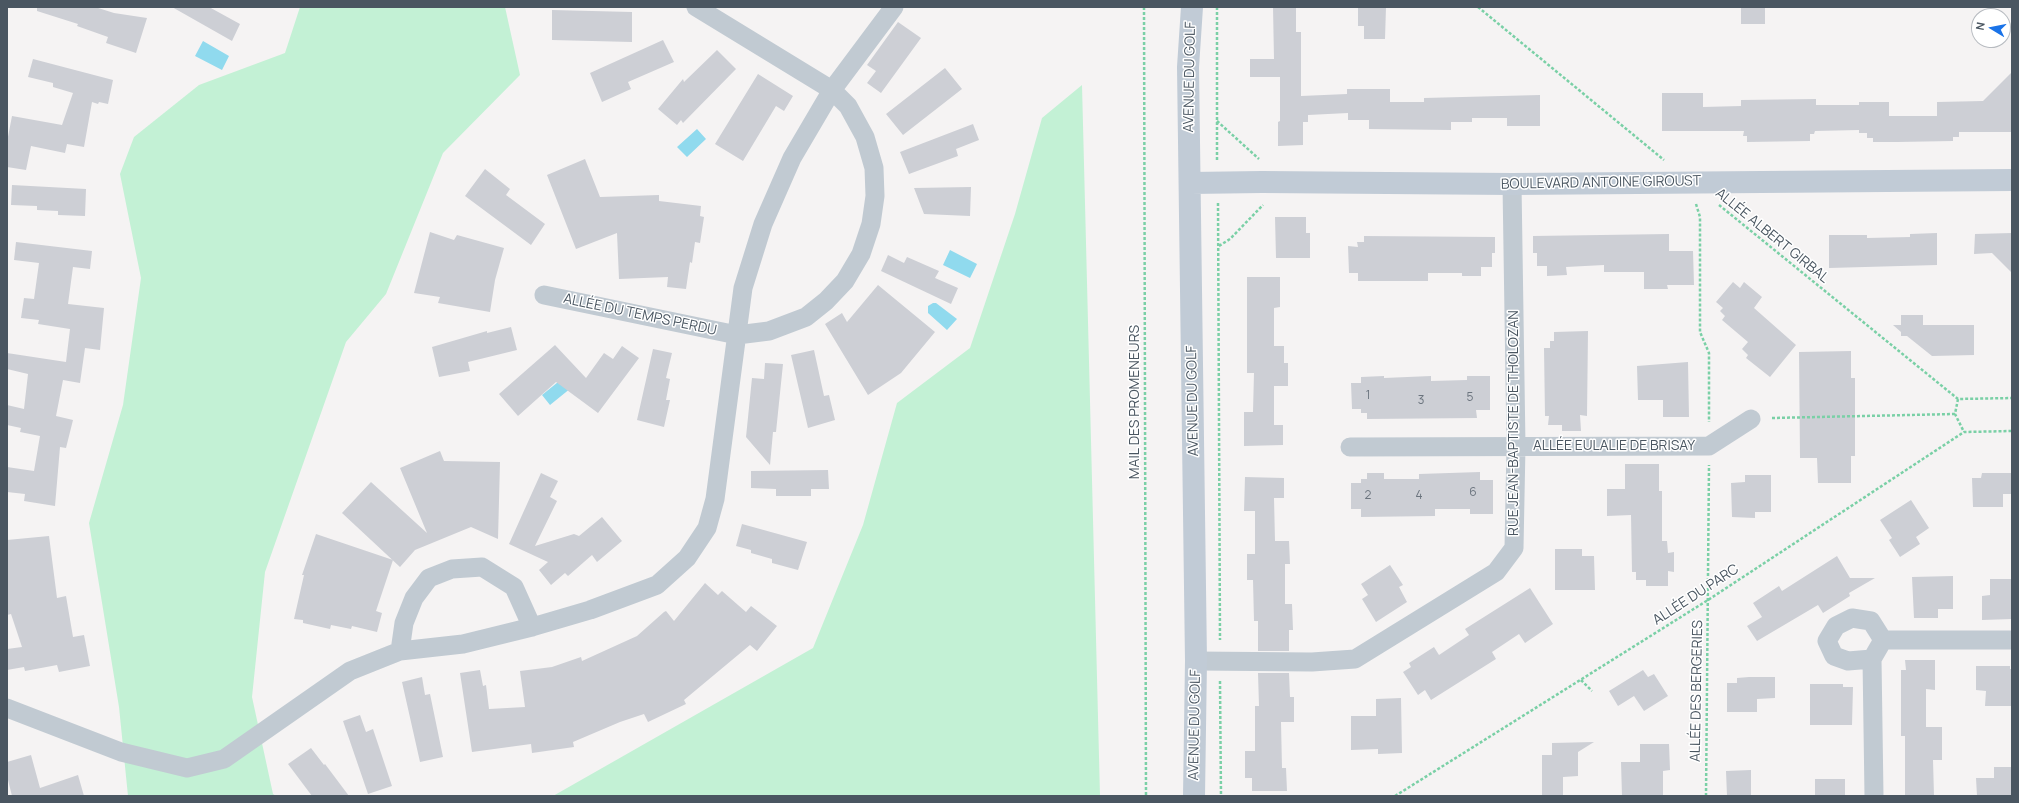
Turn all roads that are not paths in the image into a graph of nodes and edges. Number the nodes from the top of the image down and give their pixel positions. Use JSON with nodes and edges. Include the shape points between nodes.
{"nodes":[{"id":1,"x":696,"y":7,"type":"edge"},
{"id":2,"x":894,"y":7,"type":"edge"},
{"id":3,"x":1192,"y":7,"type":"edge"},
{"id":4,"x":832,"y":90,"type":"junction"},
{"id":5,"x":2012,"y":180,"type":"edge"},
{"id":6,"x":1191,"y":183,"type":"junction"},
{"id":7,"x":1512,"y":184,"type":"junction"},
{"id":8,"x":544,"y":295,"type":"dead end"},
{"id":9,"x":737,"y":335,"type":"junction"},
{"id":10,"x":1751,"y":419,"type":"road end"},
{"id":11,"x":1516,"y":446,"type":"junction"},
{"id":12,"x":1350,"y":447,"type":"dead end"},
{"id":13,"x":532,"y":627,"type":"junction"},
{"id":14,"x":1883,"y":640,"type":"junction"},
{"id":15,"x":2012,"y":640,"type":"edge"},
{"id":16,"x":400,"y":651,"type":"junction"},
{"id":17,"x":1872,"y":659,"type":"junction"},
{"id":18,"x":1196,"y":661,"type":"junction"},
{"id":19,"x":7,"y":708,"type":"edge"},
{"id":20,"x":1194,"y":796,"type":"edge"},
{"id":21,"x":1874,"y":796,"type":"edge"}],
"edges":[{"from":1,"to":4,"type":"street","name":"ALLÉE DU TEMPS PERDU"},
{"from":2,"to":4,"type":"street"},
{"from":3,"to":6,"type":"street","name":"AVENUE DU GOLF","via":[[1188,67]]},
{"from":4,"to":9,"type":"street","via":[[792,158],[763,224],[743,288]]},
{"from":4,"to":9,"type":"street","name":"ALLÉE DU TEMPS PERDU","via":[[848,106],[865,137],[874,168],[872,224],[861,254],[845,281],[806,317],[768,331]]},
{"from":5,"to":7,"type":"street","name":"BOULEVARD ANTOINE GIROUST"},
{"from":6,"to":7,"type":"street","name":"BOULEVARD ANTOINE GIROUST"},
{"from":6,"to":18,"type":"street","name":"AVENUE DU GOLF"},
{"from":7,"to":11,"type":"street","name":"RUE JEAN-BAPTISTE DE THOLOZAN"},
{"from":8,"to":9,"type":"street","name":"ALLÉE DU TEMPS PERDU"},
{"from":9,"to":13,"type":"street","via":[[715,499],[707,528],[687,558],[657,585],[590,610]]},
{"from":10,"to":11,"type":"street","name":"ALLÉE EULALIE DE BRISAY","via":[[1709,446]]},
{"from":11,"to":12,"type":"street","name":"ALLÉE EULALIE DE BRISAY"},
{"from":11,"to":18,"type":"street","name":"RUE JEAN-BAPTISTE DE THOLOZAN","via":[[1514,548],[1496,572],[1355,659],[1312,662]]},
{"from":13,"to":16,"type":"street","via":[[463,644]]},
{"from":13,"to":16,"type":"street","via":[[514,587],[482,567],[452,569],[430,578],[414,598],[404,623]]},
{"from":14,"to":15,"type":"street"},
{"from":14,"to":17,"type":"street"},
{"from":14,"to":17,"type":"street","via":[[1871,621],[1852,618],[1836,626],[1827,641],[1834,656],[1848,661]]},
{"from":16,"to":19,"type":"street","via":[[350,670],[224,759],[187,768],[121,752]]},
{"from":17,"to":21,"type":"street"},
{"from":18,"to":20,"type":"street","name":"AVENUE DU GOLF"}]}
